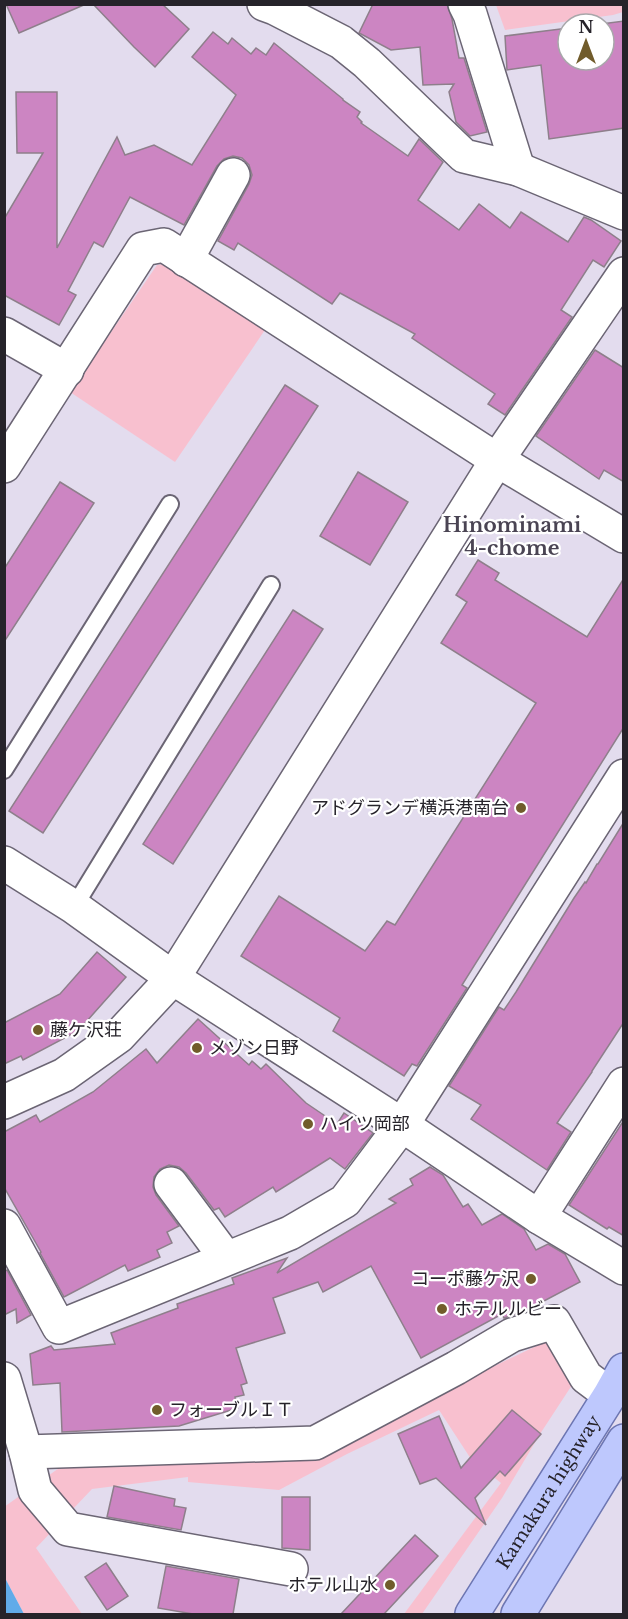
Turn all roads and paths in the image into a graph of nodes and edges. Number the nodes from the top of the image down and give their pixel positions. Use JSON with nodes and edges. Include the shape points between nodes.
{"nodes":[{"id":1,"x":264,"y":4,"type":"edge"},
{"id":2,"x":465,"y":4,"type":"edge"},
{"id":3,"x":518,"y":170,"type":"junction"},
{"id":4,"x":233,"y":175,"type":"dead end"},
{"id":5,"x":624,"y":213,"type":"edge"},
{"id":6,"x":186,"y":260,"type":"junction"},
{"id":7,"x":624,"y":274,"type":"edge"},
{"id":8,"x":4,"y":334,"type":"edge"},
{"id":9,"x":67,"y":370,"type":"junction"},
{"id":10,"x":497,"y":460,"type":"junction"},
{"id":11,"x":4,"y":466,"type":"edge"},
{"id":12,"x":170,"y":504,"type":"dead end"},
{"id":13,"x":624,"y":536,"type":"edge"},
{"id":14,"x":271,"y":585,"type":"dead end"},
{"id":15,"x":4,"y":770,"type":"edge"},
{"id":16,"x":624,"y":776,"type":"edge"},
{"id":17,"x":4,"y":863,"type":"edge"},
{"id":18,"x":74,"y":907,"type":"junction"},
{"id":19,"x":173,"y":978,"type":"junction"},
{"id":20,"x":624,"y":1084,"type":"edge"},
{"id":21,"x":4,"y":1102,"type":"edge"},
{"id":22,"x":402,"y":1125,"type":"junction"},
{"id":23,"x":171,"y":1184,"type":"dead end"},
{"id":24,"x":539,"y":1217,"type":"junction"},
{"id":25,"x":4,"y":1226,"type":"edge"},
{"id":26,"x":226,"y":1258,"type":"junction"},
{"id":27,"x":624,"y":1268,"type":"edge"},
{"id":28,"x":4,"y":1379,"type":"edge"},
{"id":29,"x":617,"y":1382,"type":"edge"},
{"id":30,"x":624,"y":1441,"type":"edge"},
{"id":31,"x":26,"y":1452,"type":"junction"},
{"id":32,"x":291,"y":1569,"type":"dead end"},
{"id":33,"x":474,"y":1614,"type":"edge"},
{"id":34,"x":518,"y":1614,"type":"edge"}],
"edges":[{"from":1,"to":3,"type":"street","via":[[341,42],[464,156]]},
{"from":2,"to":3,"type":"street"},
{"from":3,"to":5,"type":"street"},
{"from":4,"to":6,"type":"street"},
{"from":6,"to":9,"type":"street","via":[[164,245],[143,249]]},
{"from":6,"to":10,"type":"street"},
{"from":7,"to":10,"type":"street"},
{"from":8,"to":9,"type":"street"},
{"from":9,"to":11,"type":"street"},
{"from":10,"to":13,"type":"street"},
{"from":10,"to":19,"type":"street"},
{"from":12,"to":15,"type":"lane"},
{"from":14,"to":18,"type":"lane"},
{"from":16,"to":22,"type":"street"},
{"from":17,"to":18,"type":"street"},
{"from":18,"to":19,"type":"street"},
{"from":19,"to":21,"type":"street","via":[[119,1036],[64,1075]]},
{"from":19,"to":22,"type":"street"},
{"from":20,"to":24,"type":"street"},
{"from":22,"to":24,"type":"street"},
{"from":22,"to":26,"type":"street","via":[[345,1201],[290,1233]]},
{"from":23,"to":26,"type":"street"},
{"from":24,"to":27,"type":"street"},
{"from":25,"to":26,"type":"street","via":[[59,1327]]},
{"from":28,"to":31,"type":"street"},
{"from":29,"to":31,"type":"street","via":[[586,1377],[554,1322],[512,1335],[315,1443]]},
{"from":29,"to":33,"type":"main road","name":"Kamakura highway"},
{"from":30,"to":34,"type":"main road","name":"Kamakura highway"},
{"from":31,"to":32,"type":"street","via":[[35,1490],[68,1529]]}]}
